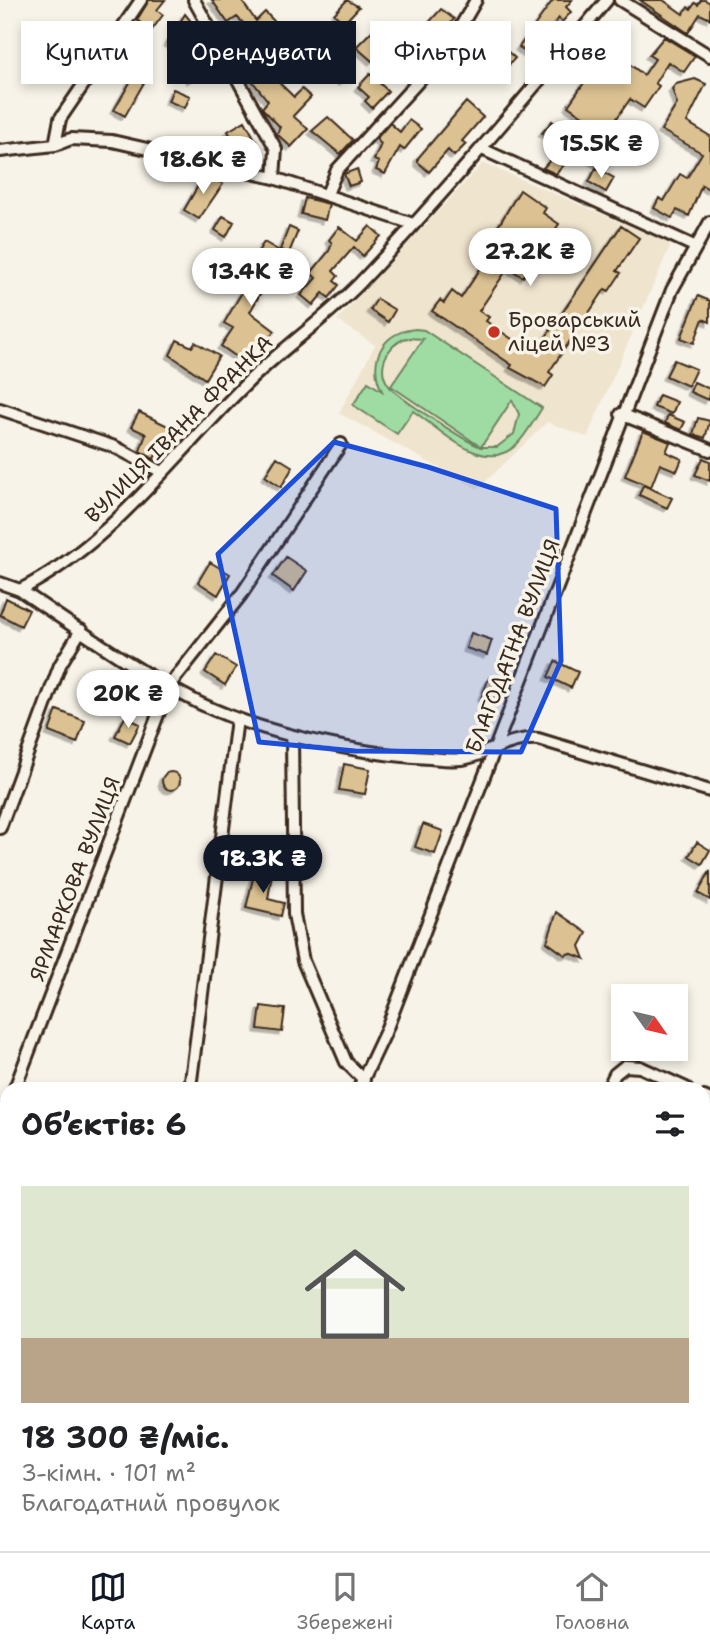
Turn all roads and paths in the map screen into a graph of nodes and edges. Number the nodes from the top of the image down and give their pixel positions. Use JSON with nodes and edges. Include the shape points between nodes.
{"nodes":[{"id":1,"x":141,"y":0,"type":"edge"},
{"id":2,"x":194,"y":0,"type":"edge"},
{"id":3,"x":476,"y":0,"type":"edge"},
{"id":4,"x":607,"y":0,"type":"edge"},
{"id":5,"x":620,"y":0,"type":"edge"},
{"id":6,"x":710,"y":56,"type":"edge"},
{"id":7,"x":55,"y":145,"type":"junction"},
{"id":8,"x":482,"y":149,"type":"junction"},
{"id":9,"x":0,"y":152,"type":"edge"},
{"id":10,"x":274,"y":177,"type":"junction"},
{"id":11,"x":327,"y":194,"type":"junction"},
{"id":12,"x":710,"y":222,"type":"edge"},
{"id":13,"x":413,"y":224,"type":"junction"},
{"id":14,"x":694,"y":246,"type":"junction"},
{"id":15,"x":0,"y":409,"type":"edge"},
{"id":16,"x":621,"y":414,"type":"junction"},
{"id":17,"x":341,"y":443,"type":"dead end"},
{"id":18,"x":710,"y":450,"type":"edge"},
{"id":19,"x":162,"y":472,"type":"junction"},
{"id":20,"x":0,"y":583,"type":"edge"},
{"id":21,"x":20,"y":590,"type":"junction"},
{"id":22,"x":81,"y":630,"type":"junction"},
{"id":23,"x":169,"y":686,"type":"junction"},
{"id":24,"x":237,"y":719,"type":"junction"},
{"id":25,"x":292,"y":736,"type":"junction"},
{"id":26,"x":494,"y":748,"type":"junction"},
{"id":27,"x":710,"y":791,"type":"edge"},
{"id":28,"x":0,"y":828,"type":"edge"},
{"id":29,"x":17,"y":1082,"type":"edge"},
{"id":30,"x":191,"y":1082,"type":"edge"},
{"id":31,"x":360,"y":1082,"type":"edge"},
{"id":32,"x":362,"y":1082,"type":"edge"},
{"id":33,"x":611,"y":1082,"type":"edge"},
{"id":34,"x":673,"y":1082,"type":"edge"}],
"edges":[{"from":1,"to":7,"type":"street","via":[[60,119]]},
{"from":2,"to":10,"type":"street","via":[[276,149]]},
{"from":3,"to":11,"type":"street","via":[[446,50],[337,170]]},
{"from":4,"to":8,"type":"street","name":"ВУЛИЦЯ ІВАНА ФРАНКА"},
{"from":5,"to":6,"type":"street"},
{"from":7,"to":9,"type":"street"},
{"from":7,"to":10,"type":"street","via":[[71,139],[112,141]]},
{"from":8,"to":13,"type":"street","name":"ВУЛИЦЯ ІВАНА ФРАНКА"},
{"from":8,"to":14,"type":"street"},
{"from":10,"to":11,"type":"street"},
{"from":11,"to":13,"type":"street"},
{"from":12,"to":14,"type":"street","name":"БЛАГОДАТНА ВУЛИЦЯ"},
{"from":13,"to":19,"type":"street","name":"ВУЛИЦЯ ІВАНА ФРАНКА","via":[[358,285],[246,384]]},
{"from":14,"to":16,"type":"street","name":"БЛАГОДАТНА ВУЛИЦЯ","via":[[671,290]]},
{"from":15,"to":19,"type":"street","via":[[116,447]]},
{"from":16,"to":18,"type":"street"},
{"from":16,"to":26,"type":"street","name":"БЛАГОДАТНА ВУЛИЦЯ"},
{"from":17,"to":23,"type":"street","name":"ЯРМАРКОВА ВУЛИЦЯ","via":[[242,595]]},
{"from":19,"to":21,"type":"street","name":"ВУЛИЦЯ ІВАНА ФРАНКА","via":[[102,536],[58,570]]},
{"from":20,"to":21,"type":"street"},
{"from":21,"to":22,"type":"street"},
{"from":22,"to":23,"type":"street"},
{"from":22,"to":28,"type":"street","via":[[60,665]]},
{"from":23,"to":24,"type":"street"},
{"from":23,"to":29,"type":"street","name":"ЯРМАРКОВА ВУЛИЦЯ"},
{"from":24,"to":25,"type":"street"},
{"from":24,"to":30,"type":"street"},
{"from":25,"to":26,"type":"street","via":[[403,757],[465,759]]},
{"from":25,"to":31,"type":"street","via":[[294,914],[303,961],[346,1062]]},
{"from":26,"to":27,"type":"street","via":[[538,739]]},
{"from":26,"to":32,"type":"street","name":"БЛАГОДАТНА ВУЛИЦЯ"},
{"from":33,"to":34,"type":"street","via":[[625,1066],[640,1067]]}]}
